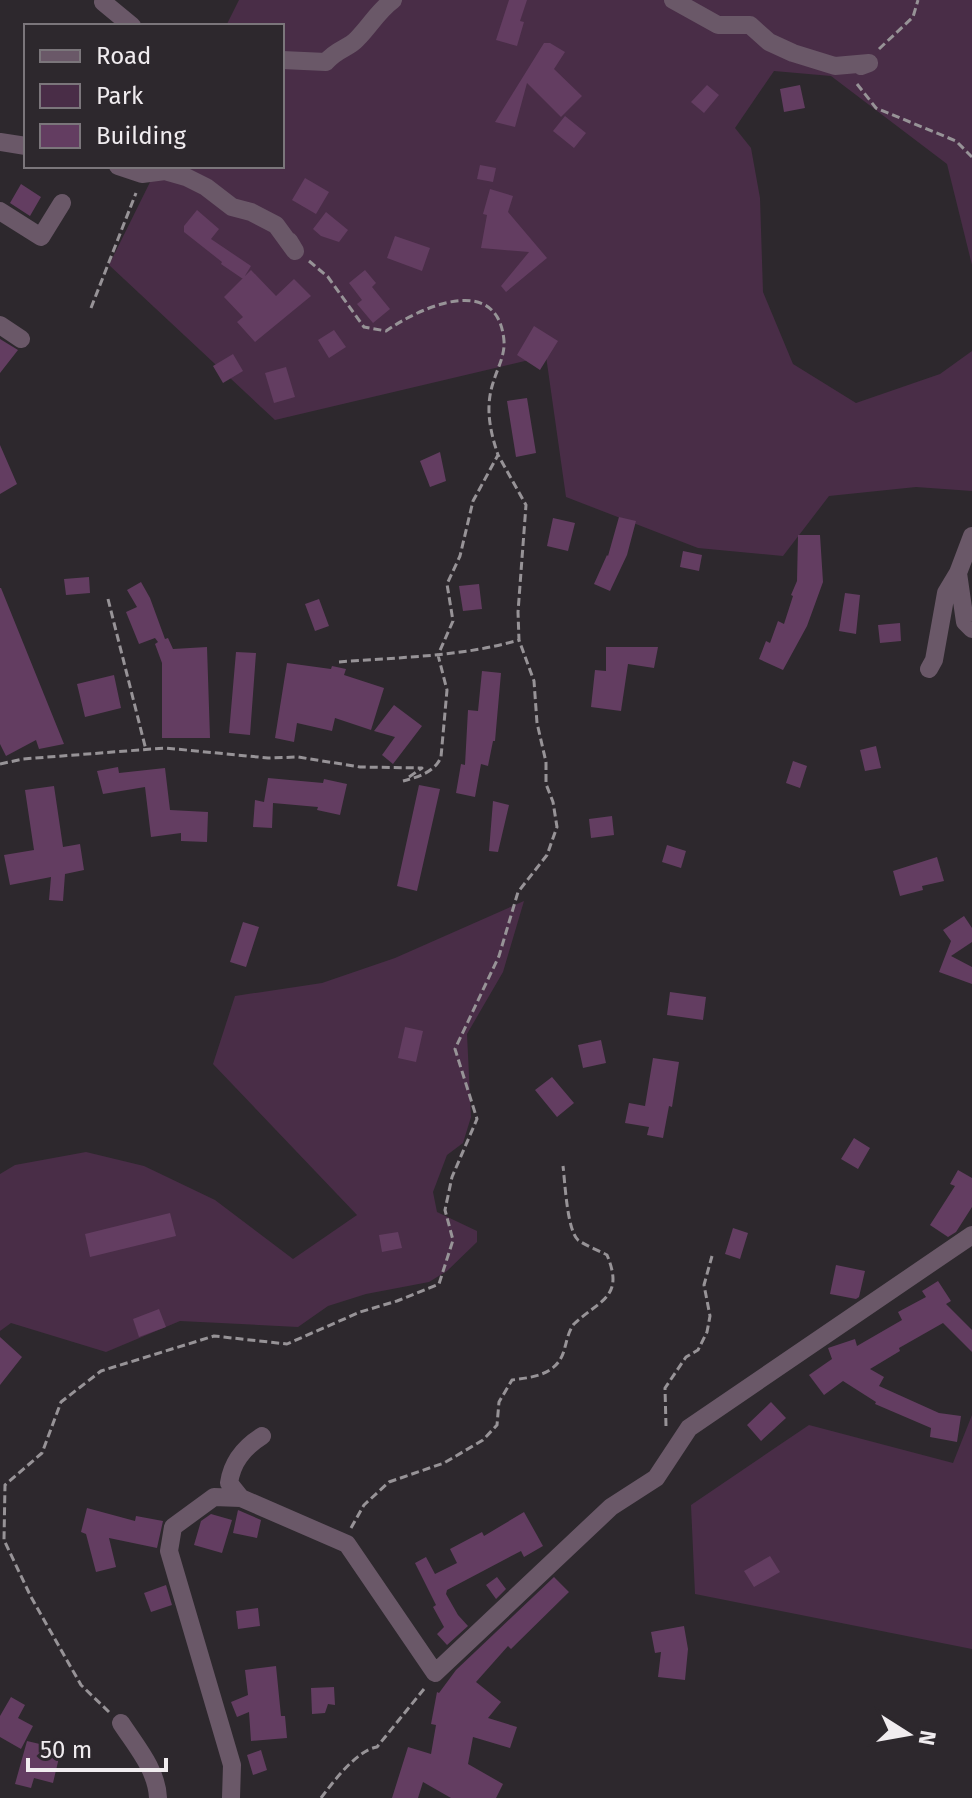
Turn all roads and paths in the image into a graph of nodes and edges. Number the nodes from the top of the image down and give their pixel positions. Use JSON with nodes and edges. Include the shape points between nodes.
{"nodes":[{"id":1,"x":104,"y":0,"type":"edge"},
{"id":2,"x":393,"y":0,"type":"edge"},
{"id":3,"x":673,"y":0,"type":"edge"},
{"id":4,"x":918,"y":0,"type":"edge"},
{"id":5,"x":128,"y":24,"type":"edge"},
{"id":6,"x":284,"y":60,"type":"edge"},
{"id":7,"x":861,"y":66,"type":"junction"},
{"id":8,"x":0,"y":142,"type":"edge"},
{"id":9,"x":24,"y":146,"type":"edge"},
{"id":10,"x":972,"y":157,"type":"edge"},
{"id":11,"x":124,"y":168,"type":"edge"},
{"id":12,"x":142,"y":174,"type":"junction"},
{"id":13,"x":62,"y":203,"type":"dead end"},
{"id":14,"x":0,"y":211,"type":"edge"},
{"id":15,"x":289,"y":241,"type":"joint"},
{"id":16,"x":91,"y":308,"type":"dead end"},
{"id":17,"x":0,"y":325,"type":"edge"},
{"id":18,"x":21,"y":339,"type":"dead end"},
{"id":19,"x":498,"y":455,"type":"junction"},
{"id":20,"x":972,"y":536,"type":"edge"},
{"id":21,"x":958,"y":573,"type":"junction"},
{"id":22,"x":108,"y":599,"type":"dead end"},
{"id":23,"x":972,"y":629,"type":"edge"},
{"id":24,"x":519,"y":640,"type":"junction"},
{"id":25,"x":438,"y":655,"type":"junction"},
{"id":26,"x":339,"y":662,"type":"dead end"},
{"id":27,"x":929,"y":669,"type":"dead end"},
{"id":28,"x":146,"y":750,"type":"junction"},
{"id":29,"x":0,"y":764,"type":"edge"},
{"id":30,"x":563,"y":1166,"type":"dead end"},
{"id":31,"x":972,"y":1235,"type":"edge"},
{"id":32,"x":712,"y":1256,"type":"dead end"},
{"id":33,"x":662,"y":1435,"type":"dead end"},
{"id":34,"x":262,"y":1436,"type":"dead end"},
{"id":35,"x":241,"y":1498,"type":"junction"},
{"id":36,"x":347,"y":1544,"type":"junction"},
{"id":37,"x":435,"y":1673,"type":"junction"},
{"id":38,"x":121,"y":1723,"type":"joint"},
{"id":39,"x":158,"y":1798,"type":"edge"},
{"id":40,"x":231,"y":1798,"type":"edge"},
{"id":41,"x":321,"y":1798,"type":"edge"}],
"edges":[{"from":1,"to":5,"type":"street"},
{"from":2,"to":6,"type":"street","via":[[355,42],[326,62]]},
{"from":3,"to":7,"type":"street","via":[[718,25],[750,25],[793,53],[835,66],[869,63]]},
{"from":4,"to":7,"type":"path","via":[[913,17]]},
{"from":7,"to":10,"type":"path","via":[[857,85],[876,108],[956,141]]},
{"from":8,"to":9,"type":"street"},
{"from":11,"to":12,"type":"street"},
{"from":12,"to":15,"type":"street","via":[[165,171],[186,177],[232,207],[276,225],[295,251]]},
{"from":12,"to":16,"type":"path"},
{"from":13,"to":14,"type":"street","via":[[41,237]]},
{"from":15,"to":19,"type":"path","via":[[328,277],[370,329],[386,331],[428,306],[459,299],[489,308],[504,343],[488,425]]},
{"from":17,"to":18,"type":"street"},
{"from":19,"to":24,"type":"path","via":[[526,505]]},
{"from":19,"to":25,"type":"path","via":[[473,501],[460,556],[447,584],[453,621]]},
{"from":20,"to":21,"type":"street"},
{"from":21,"to":23,"type":"street","via":[[965,622]]},
{"from":21,"to":27,"type":"street","via":[[946,593]]},
{"from":22,"to":28,"type":"path"},
{"from":24,"to":25,"type":"path"},
{"from":24,"to":38,"type":"path","via":[[534,681],[546,784],[557,827],[547,855],[518,892],[499,956],[455,1049],[477,1119],[452,1177],[445,1210],[453,1240],[439,1284],[287,1344],[214,1336],[101,1371],[61,1402],[42,1453],[5,1485],[4,1540],[17,1568],[81,1685]]},
{"from":25,"to":26,"type":"path"},
{"from":25,"to":28,"type":"path","via":[[447,690],[441,757],[430,771],[403,781],[422,768]]},
{"from":28,"to":29,"type":"path"},
{"from":30,"to":36,"type":"path","via":[[569,1223],[577,1239],[607,1255],[611,1292],[572,1326],[560,1363],[548,1372],[512,1380],[499,1402],[497,1425],[483,1440],[444,1463],[389,1482],[364,1505]]},
{"from":31,"to":37,"type":"street","via":[[689,1428],[656,1478],[601,1516]]},
{"from":32,"to":33,"type":"path","via":[[704,1285],[710,1316],[707,1332],[665,1388],[667,1425]]},
{"from":34,"to":35,"type":"street","via":[[248,1444],[231,1467],[229,1483]]},
{"from":35,"to":36,"type":"street"},
{"from":35,"to":40,"type":"street","via":[[214,1497],[173,1527],[169,1551],[232,1765]]},
{"from":36,"to":37,"type":"street"},
{"from":37,"to":41,"type":"path","via":[[377,1747],[348,1765]]},
{"from":38,"to":39,"type":"street","via":[[158,1786]]}]}
